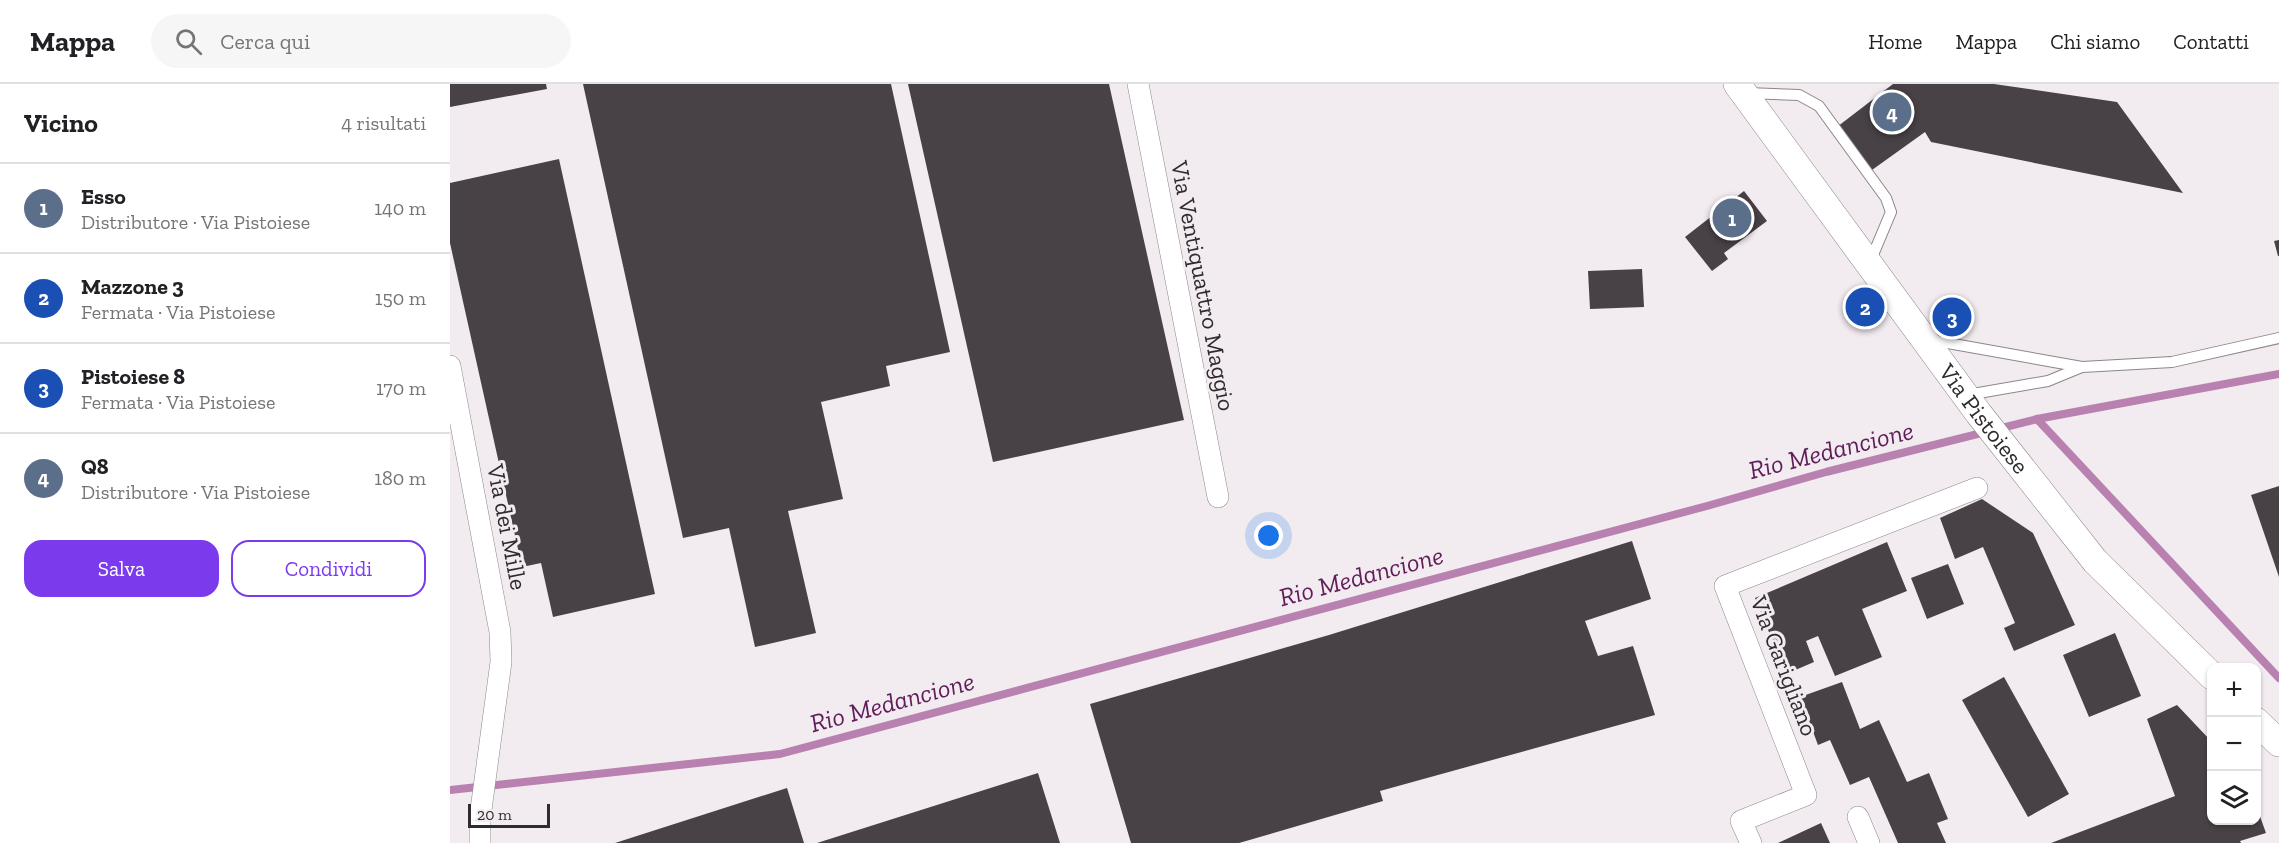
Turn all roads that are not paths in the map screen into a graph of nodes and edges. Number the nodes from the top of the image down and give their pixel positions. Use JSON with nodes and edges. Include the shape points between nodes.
{"nodes":[{"id":1,"x":1138,"y":84,"type":"edge"},
{"id":2,"x":1740,"y":88,"type":"edge"},
{"id":3,"x":1870,"y":262,"type":"junction"},
{"id":4,"x":2279,"y":338,"type":"edge"},
{"id":5,"x":1925,"y":339,"type":"junction"},
{"id":6,"x":450,"y":366,"type":"edge"},
{"id":7,"x":2082,"y":367,"type":"junction"},
{"id":8,"x":1973,"y":405,"type":"junction"},
{"id":9,"x":1977,"y":488,"type":"dead end"},
{"id":10,"x":1218,"y":497,"type":"dead end"},
{"id":11,"x":2207,"y":672,"type":"edge"},
{"id":12,"x":2261,"y":726,"type":"edge"},
{"id":13,"x":2279,"y":743,"type":"edge"},
{"id":14,"x":1858,"y":817,"type":"dead end"},
{"id":15,"x":480,"y":843,"type":"edge"},
{"id":16,"x":1751,"y":843,"type":"edge"},
{"id":17,"x":1869,"y":843,"type":"edge"}],
"edges":[{"from":1,"to":10,"type":"street","name":"Via Ventiquattro Maggio"},
{"from":2,"to":3,"type":"street","name":"Via Pistoiese"},
{"from":2,"to":3,"type":"lane","via":[[1800,95],[1819,106],[1886,198],[1891,212]]},
{"from":3,"to":5,"type":"street","name":"Via Pistoiese"},
{"from":4,"to":7,"type":"lane","via":[[2172,362]]},
{"from":5,"to":7,"type":"lane"},
{"from":5,"to":8,"type":"street","name":"Via Pistoiese"},
{"from":6,"to":15,"type":"street","name":"Via dei Mille","via":[[500,632],[501,662]]},
{"from":7,"to":8,"type":"lane"},
{"from":8,"to":11,"type":"street","name":"Via Pistoiese","via":[[2095,561]]},
{"from":9,"to":16,"type":"street","name":"Via Garigliano","via":[[1725,586],[1806,795],[1741,821]]},
{"from":12,"to":13,"type":"street"},
{"from":14,"to":17,"type":"street"}]}
